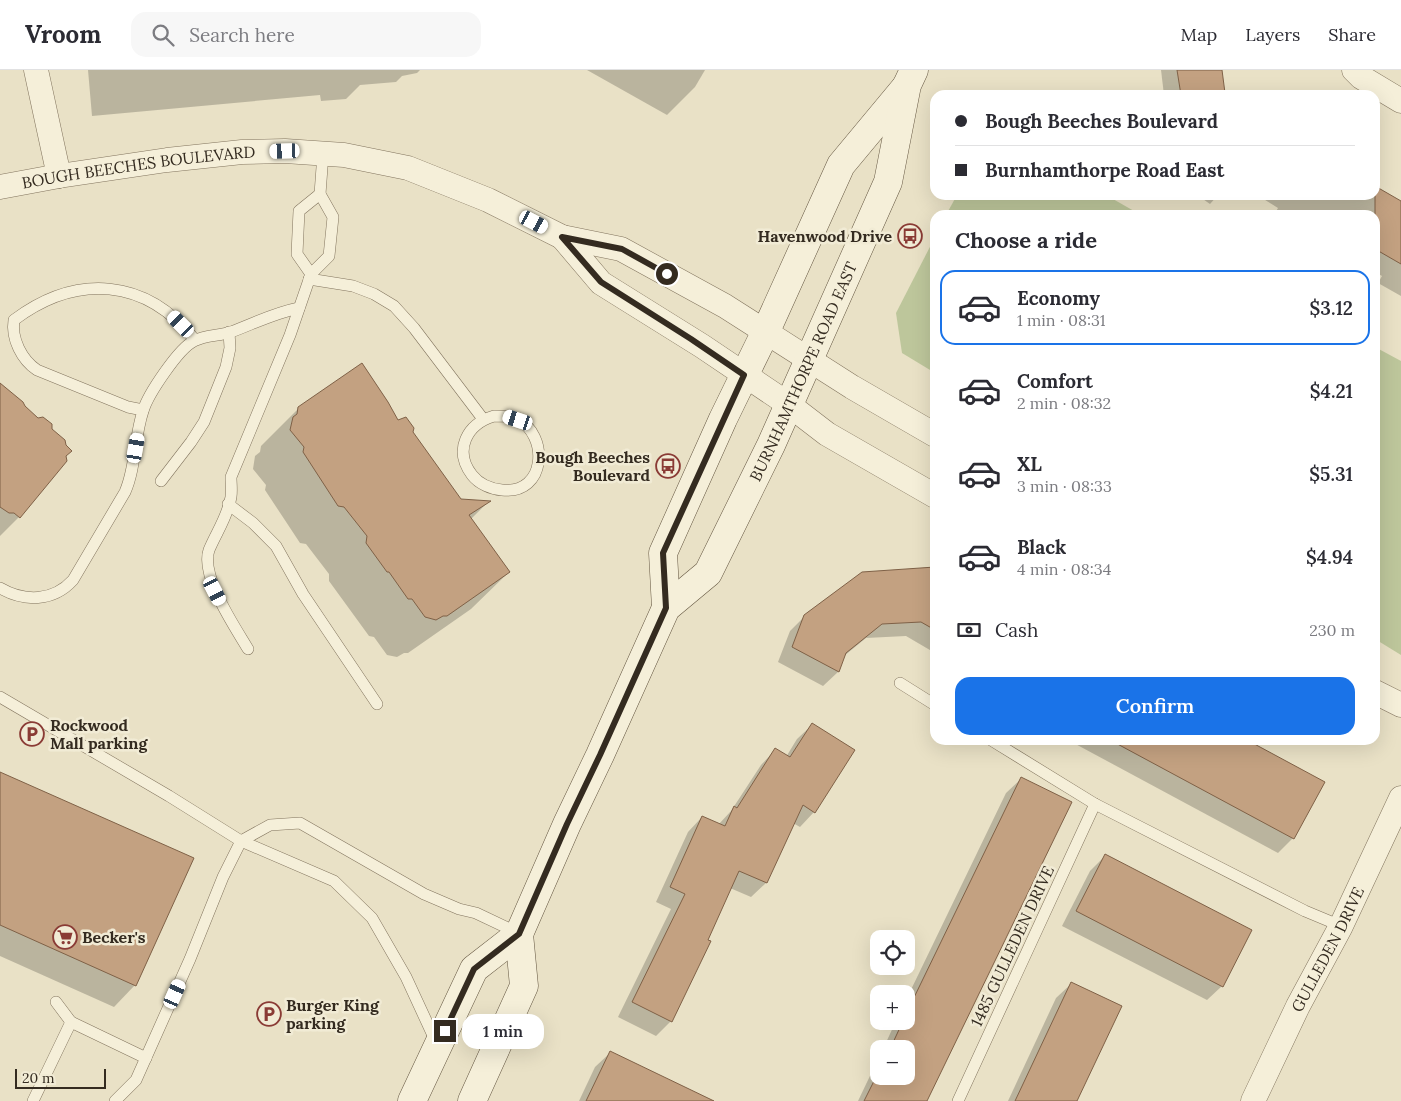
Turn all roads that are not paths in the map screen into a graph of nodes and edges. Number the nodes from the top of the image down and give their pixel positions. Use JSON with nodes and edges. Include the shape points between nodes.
{"nodes":[{"id":1,"x":36,"y":70,"type":"edge"},
{"id":2,"x":1354,"y":70,"type":"edge"},
{"id":3,"x":911,"y":78,"type":"edge"},
{"id":4,"x":1401,"y":101,"type":"edge"},
{"id":5,"x":323,"y":154,"type":"junction"},
{"id":6,"x":59,"y":176,"type":"junction"},
{"id":7,"x":0,"y":187,"type":"edge"},
{"id":8,"x":320,"y":194,"type":"junction"},
{"id":9,"x":562,"y":237,"type":"junction"},
{"id":10,"x":310,"y":277,"type":"junction"},
{"id":11,"x":299,"y":308,"type":"junction"},
{"id":12,"x":766,"y":331,"type":"junction"},
{"id":13,"x":230,"y":332,"type":"junction"},
{"id":14,"x":195,"y":340,"type":"junction"},
{"id":15,"x":809,"y":358,"type":"junction"},
{"id":16,"x":744,"y":375,"type":"junction"},
{"id":17,"x":788,"y":404,"type":"junction"},
{"id":18,"x":143,"y":410,"type":"junction"},
{"id":19,"x":483,"y":419,"type":"junction"},
{"id":20,"x":930,"y":432,"type":"edge"},
{"id":21,"x":160,"y":481,"type":"dead end"},
{"id":22,"x":930,"y":493,"type":"edge"},
{"id":23,"x":228,"y":504,"type":"junction"},
{"id":24,"x":0,"y":588,"type":"edge"},
{"id":25,"x":666,"y":608,"type":"junction"},
{"id":26,"x":248,"y":649,"type":"dead end"},
{"id":27,"x":900,"y":684,"type":"dead end"},
{"id":28,"x":1380,"y":694,"type":"edge"},
{"id":29,"x":0,"y":697,"type":"edge"},
{"id":30,"x":930,"y":702,"type":"edge"},
{"id":31,"x":377,"y":704,"type":"dead end"},
{"id":32,"x":1401,"y":705,"type":"edge"},
{"id":33,"x":1000,"y":745,"type":"edge"},
{"id":34,"x":1401,"y":798,"type":"edge"},
{"id":35,"x":1095,"y":804,"type":"junction"},
{"id":36,"x":241,"y":841,"type":"junction"},
{"id":37,"x":1341,"y":926,"type":"junction"},
{"id":38,"x":519,"y":934,"type":"junction"},
{"id":39,"x":56,"y":1002,"type":"dead end"},
{"id":40,"x":71,"y":1022,"type":"junction"},
{"id":41,"x":438,"y":1046,"type":"junction"},
{"id":42,"x":146,"y":1058,"type":"junction"},
{"id":43,"x":33,"y":1101,"type":"edge"},
{"id":44,"x":115,"y":1101,"type":"edge"},
{"id":45,"x":412,"y":1101,"type":"edge"},
{"id":46,"x":472,"y":1101,"type":"edge"},
{"id":47,"x":958,"y":1101,"type":"edge"},
{"id":48,"x":1253,"y":1101,"type":"edge"}],
"edges":[{"from":1,"to":6,"type":"street"},
{"from":2,"to":4,"type":"street","via":[[1361,78]]},
{"from":3,"to":12,"type":"main road","name":"BURNHAMTHORPE ROAD EAST","via":[[841,165]]},
{"from":3,"to":15,"type":"main road","name":"BURNHAMTHORPE ROAD EAST","via":[[888,182]]},
{"from":5,"to":6,"type":"street","name":"BOUGH BEECHES BOULEVARD","via":[[242,152]]},
{"from":5,"to":8,"type":"lane"},
{"from":5,"to":9,"type":"street","name":"BOUGH BEECHES BOULEVARD","via":[[408,168],[488,200]]},
{"from":6,"to":7,"type":"street","name":"BOUGH BEECHES BOULEVARD"},
{"from":8,"to":10,"type":"lane","via":[[333,217],[329,256]]},
{"from":8,"to":10,"type":"lane","via":[[300,211],[297,254]]},
{"from":9,"to":12,"type":"street","name":"BOUGH BEECHES BOULEVARD","via":[[622,249]]},
{"from":9,"to":16,"type":"street","name":"BOUGH BEECHES BOULEVARD","via":[[601,282]]},
{"from":10,"to":11,"type":"lane"},
{"from":10,"to":19,"type":"lane","via":[[353,286],[394,306]]},
{"from":11,"to":13,"type":"lane","via":[[280,311]]},
{"from":11,"to":23,"type":"lane","via":[[231,477]]},
{"from":12,"to":15,"type":"street","name":"BOUGH BEECHES BOULEVARD"},
{"from":12,"to":16,"type":"main road","name":"BURNHAMTHORPE ROAD EAST"},
{"from":13,"to":14,"type":"lane"},
{"from":13,"to":21,"type":"lane","via":[[226,367],[204,422]]},
{"from":14,"to":18,"type":"lane","via":[[172,362]]},
{"from":14,"to":18,"type":"lane","via":[[170,313],[142,297],[109,288],[73,290],[45,301],[14,320],[14,335],[31,366],[128,407]]},
{"from":15,"to":17,"type":"main road","name":"BURNHAMTHORPE ROAD EAST"},
{"from":15,"to":20,"type":"street"},
{"from":16,"to":17,"type":"street","name":"BOUGH BEECHES BOULEVARD"},
{"from":16,"to":25,"type":"main road","name":"BURNHAMTHORPE ROAD EAST","via":[[663,553]]},
{"from":17,"to":22,"type":"street","via":[[827,434]]},
{"from":17,"to":25,"type":"main road","name":"BURNHAMTHORPE ROAD EAST","via":[[708,573]]},
{"from":18,"to":24,"type":"lane","via":[[131,478],[73,580],[61,591],[32,598],[13,595]]},
{"from":19,"to":19,"type":"lane","via":[[472,428],[466,439],[463,452],[466,465],[473,476],[494,490],[523,488],[534,478],[538,465],[538,450],[528,427],[518,420],[501,416]]},
{"from":23,"to":26,"type":"lane","via":[[208,553],[209,571],[215,591]]},
{"from":23,"to":31,"type":"lane","via":[[253,522],[276,546],[303,594]]},
{"from":25,"to":38,"type":"main road","name":"BURNHAMTHORPE ROAD EAST"},
{"from":27,"to":30,"type":"lane"},
{"from":28,"to":32,"type":"street"},
{"from":29,"to":36,"type":"lane"},
{"from":33,"to":35,"type":"lane"},
{"from":34,"to":37,"type":"street","name":"GULLEDEN DRIVE"},
{"from":35,"to":37,"type":"lane","via":[[1305,911]]},
{"from":35,"to":47,"type":"lane","name":"1485 GULLEDEN DRIVE"},
{"from":36,"to":38,"type":"lane","via":[[270,825],[300,823],[424,894],[476,913]]},
{"from":36,"to":41,"type":"lane","via":[[334,881],[372,918],[406,977]]},
{"from":36,"to":42,"type":"lane"},
{"from":37,"to":48,"type":"street","name":"GULLEDEN DRIVE"},
{"from":38,"to":41,"type":"main road","name":"BURNHAMTHORPE ROAD EAST","via":[[474,969]]},
{"from":38,"to":46,"type":"main road","name":"BURNHAMTHORPE ROAD EAST","via":[[524,986]]},
{"from":39,"to":40,"type":"lane"},
{"from":40,"to":42,"type":"lane"},
{"from":40,"to":43,"type":"lane"},
{"from":41,"to":45,"type":"main road","name":"BURNHAMTHORPE ROAD EAST"},
{"from":42,"to":44,"type":"lane","via":[[136,1080]]}]}
